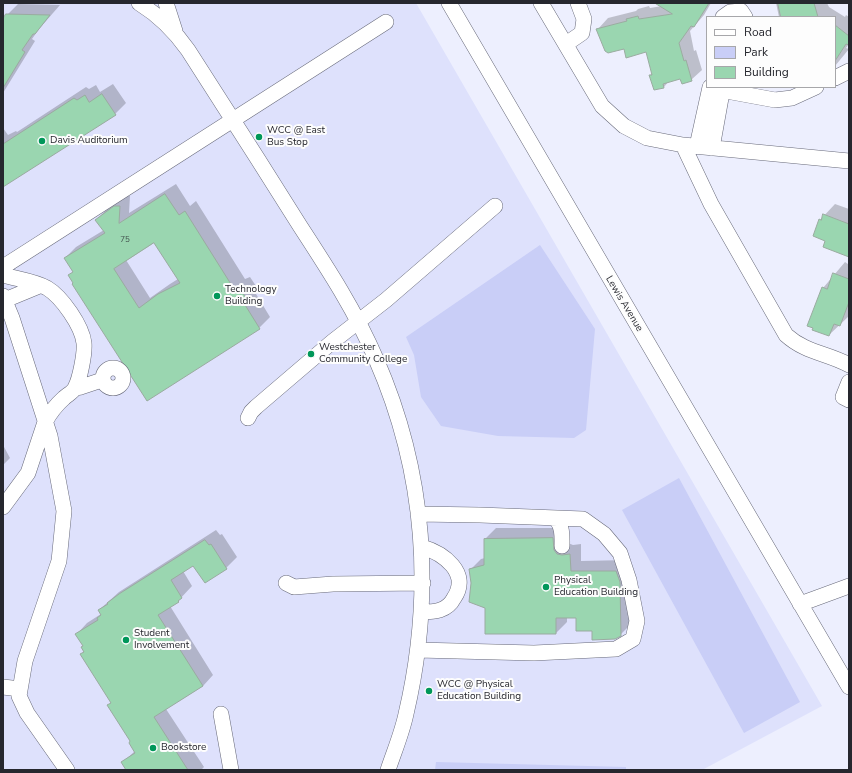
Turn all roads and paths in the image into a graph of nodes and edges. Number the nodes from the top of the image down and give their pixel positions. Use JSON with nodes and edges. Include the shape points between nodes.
{"nodes":[{"id":1,"x":138,"y":3,"type":"edge"},
{"id":2,"x":166,"y":3,"type":"edge"},
{"id":3,"x":449,"y":3,"type":"edge"},
{"id":4,"x":541,"y":3,"type":"edge"},
{"id":5,"x":578,"y":3,"type":"edge"},
{"id":6,"x":724,"y":16,"type":"edge"},
{"id":7,"x":744,"y":16,"type":"edge"},
{"id":8,"x":386,"y":22,"type":"dead end"},
{"id":9,"x":175,"y":32,"type":"junction"},
{"id":10,"x":566,"y":44,"type":"junction"},
{"id":11,"x":849,"y":71,"type":"edge"},
{"id":12,"x":836,"y":78,"type":"edge"},
{"id":13,"x":717,"y":88,"type":"edge"},
{"id":14,"x":814,"y":88,"type":"edge"},
{"id":15,"x":232,"y":119,"type":"junction"},
{"id":16,"x":690,"y":145,"type":"junction"},
{"id":17,"x":712,"y":148,"type":"junction"},
{"id":18,"x":849,"y":161,"type":"edge"},
{"id":19,"x":495,"y":206,"type":"dead end"},
{"id":20,"x":3,"y":267,"type":"edge"},
{"id":21,"x":3,"y":275,"type":"edge"},
{"id":22,"x":39,"y":286,"type":"junction"},
{"id":23,"x":4,"y":298,"type":"edge"},
{"id":24,"x":358,"y":321,"type":"junction"},
{"id":25,"x":849,"y":365,"type":"edge"},
{"id":26,"x":102,"y":380,"type":"dead end"},
{"id":27,"x":849,"y":382,"type":"edge"},
{"id":28,"x":75,"y":388,"type":"junction"},
{"id":29,"x":849,"y":400,"type":"edge"},
{"id":30,"x":248,"y":418,"type":"dead end"},
{"id":31,"x":45,"y":422,"type":"junction"},
{"id":32,"x":3,"y":507,"type":"edge"},
{"id":33,"x":418,"y":514,"type":"junction"},
{"id":34,"x":556,"y":519,"type":"junction"},
{"id":35,"x":422,"y":546,"type":"junction"},
{"id":36,"x":562,"y":546,"type":"dead end"},
{"id":37,"x":286,"y":583,"type":"dead end"},
{"id":38,"x":423,"y":583,"type":"junction"},
{"id":39,"x":849,"y":586,"type":"edge"},
{"id":40,"x":800,"y":604,"type":"junction"},
{"id":41,"x":422,"y":612,"type":"junction"},
{"id":42,"x":418,"y":650,"type":"junction"},
{"id":43,"x":3,"y":687,"type":"edge"},
{"id":44,"x":849,"y":687,"type":"edge"},
{"id":45,"x":20,"y":689,"type":"junction"},
{"id":46,"x":221,"y":714,"type":"dead end"},
{"id":47,"x":67,"y":770,"type":"edge"},
{"id":48,"x":231,"y":770,"type":"edge"},
{"id":49,"x":388,"y":770,"type":"edge"}],
"edges":[{"from":1,"to":9,"type":"street"},
{"from":2,"to":9,"type":"street"},
{"from":3,"to":40,"type":"street","name":"Lewis Avenue"},
{"from":4,"to":10,"type":"street"},
{"from":5,"to":10,"type":"street","via":[[584,19],[582,33]]},
{"from":6,"to":7,"type":"street","via":[[730,12],[741,11]]},
{"from":8,"to":15,"type":"street"},
{"from":9,"to":15,"type":"street"},
{"from":10,"to":16,"type":"street","via":[[602,106],[624,126],[647,138]]},
{"from":11,"to":12,"type":"street"},
{"from":13,"to":14,"type":"street","via":[[775,100],[792,98]]},
{"from":13,"to":16,"type":"street"},
{"from":13,"to":17,"type":"street"},
{"from":15,"to":20,"type":"street"},
{"from":15,"to":24,"type":"street","via":[[338,285]]},
{"from":16,"to":17,"type":"street"},
{"from":16,"to":25,"type":"street","via":[[710,204],[786,335],[794,343]]},
{"from":17,"to":18,"type":"street"},
{"from":19,"to":24,"type":"street"},
{"from":21,"to":22,"type":"street"},
{"from":22,"to":23,"type":"street"},
{"from":22,"to":28,"type":"street","via":[[47,288],[68,308],[84,342],[82,366]]},
{"from":23,"to":31,"type":"street"},
{"from":24,"to":30,"type":"street","via":[[256,407]]},
{"from":24,"to":33,"type":"street","via":[[382,373],[405,440]]},
{"from":26,"to":28,"type":"street"},
{"from":27,"to":29,"type":"street","via":[[843,397]]},
{"from":28,"to":31,"type":"street","via":[[57,404]]},
{"from":31,"to":32,"type":"street","via":[[28,473]]},
{"from":31,"to":45,"type":"street","via":[[64,511],[59,561],[25,661]]},
{"from":33,"to":34,"type":"street"},
{"from":33,"to":35,"type":"street"},
{"from":34,"to":36,"type":"street","via":[[562,531]]},
{"from":34,"to":42,"type":"street","via":[[583,519],[604,534],[620,553],[629,580],[637,621],[634,639],[616,649],[534,653]]},
{"from":35,"to":38,"type":"street"},
{"from":35,"to":41,"type":"street","via":[[448,560],[455,568],[459,586],[456,596],[442,610]]},
{"from":37,"to":38,"type":"street","via":[[294,587]]},
{"from":38,"to":41,"type":"street"},
{"from":39,"to":40,"type":"street"},
{"from":40,"to":44,"type":"street","name":"Lewis Avenue"},
{"from":41,"to":42,"type":"street"},
{"from":42,"to":49,"type":"street","via":[[406,716]]},
{"from":43,"to":45,"type":"street"},
{"from":45,"to":47,"type":"street","via":[[19,696],[27,713]]},
{"from":46,"to":48,"type":"street"}]}
